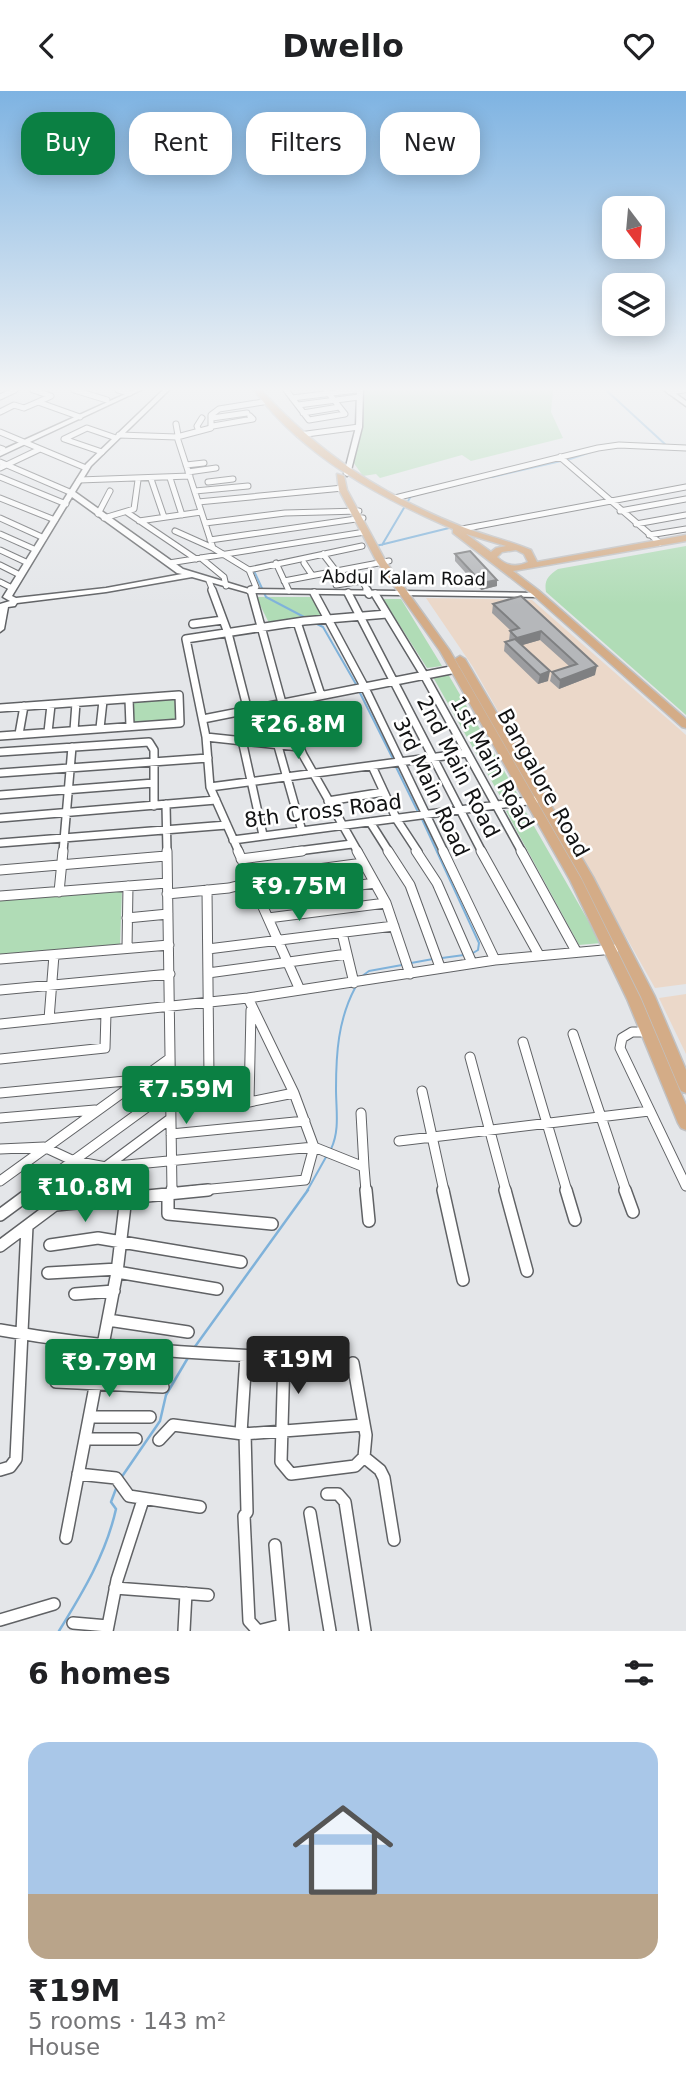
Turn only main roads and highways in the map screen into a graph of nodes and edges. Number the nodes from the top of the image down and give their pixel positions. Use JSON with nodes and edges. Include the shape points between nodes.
{"nodes":[{"id":1,"x":323,"y":462,"type":"edge"},
{"id":2,"x":326,"y":462,"type":"edge"},
{"id":3,"x":344,"y":479,"type":"junction"},
{"id":4,"x":406,"y":505,"type":"junction"},
{"id":5,"x":359,"y":515,"type":"junction"},
{"id":6,"x":454,"y":527,"type":"junction"},
{"id":7,"x":686,"y":538,"type":"edge"},
{"id":8,"x":660,"y":543,"type":"joint"},
{"id":9,"x":514,"y":548,"type":"junction"},
{"id":10,"x":377,"y":550,"type":"junction"},
{"id":11,"x":528,"y":552,"type":"junction"},
{"id":12,"x":566,"y":559,"type":"junction"},
{"id":13,"x":494,"y":560,"type":"junction"},
{"id":14,"x":527,"y":570,"type":"junction"},
{"id":15,"x":410,"y":594,"type":"junction"},
{"id":16,"x":537,"y":594,"type":"junction"},
{"id":17,"x":686,"y":725,"type":"edge"},
{"id":18,"x":537,"y":800,"type":"junction"},
{"id":19,"x":618,"y":948,"type":"junction"},
{"id":20,"x":686,"y":1087,"type":"edge"},
{"id":21,"x":686,"y":1123,"type":"edge"}],
"edges":[{"from":1,"to":3,"type":"main road","name":"Bangalore Road"},
{"from":2,"to":3,"type":"main road"},
{"from":3,"to":4,"type":"main road","name":"Bangalore Road"},
{"from":3,"to":4,"type":"main road"},
{"from":3,"to":5,"type":"main road","name":"Bangalore Road"},
{"from":4,"to":6,"type":"main road","name":"Bangalore Road"},
{"from":5,"to":10,"type":"main road","name":"Bangalore Road"},
{"from":5,"to":10,"type":"main road","name":"Bangalore Road"},
{"from":6,"to":9,"type":"main road"},
{"from":6,"to":13,"type":"main road","name":"Bangalore Road"},
{"from":7,"to":8,"type":"main road"},
{"from":8,"to":12,"type":"main road"},
{"from":9,"to":11,"type":"main road"},
{"from":9,"to":13,"type":"main road","via":[[499,551]]},
{"from":10,"to":15,"type":"main road","name":"Bangalore Road"},
{"from":11,"to":12,"type":"main road"},
{"from":11,"to":14,"type":"main road","via":[[534,559]]},
{"from":12,"to":14,"type":"main road"},
{"from":13,"to":14,"type":"main road","via":[[507,568]]},
{"from":13,"to":16,"type":"main road","name":"Bangalore Road"},
{"from":14,"to":16,"type":"main road"},
{"from":15,"to":18,"type":"main road","name":"Bangalore Road"},
{"from":15,"to":18,"type":"main road","name":"Bangalore Road","via":[[460,660]]},
{"from":16,"to":17,"type":"main road","name":"Bangalore Road"},
{"from":18,"to":19,"type":"main road","name":"Bangalore Road"},
{"from":19,"to":20,"type":"main road","name":"Bangalore Road"},
{"from":19,"to":21,"type":"main road","name":"Bangalore Road"}]}
